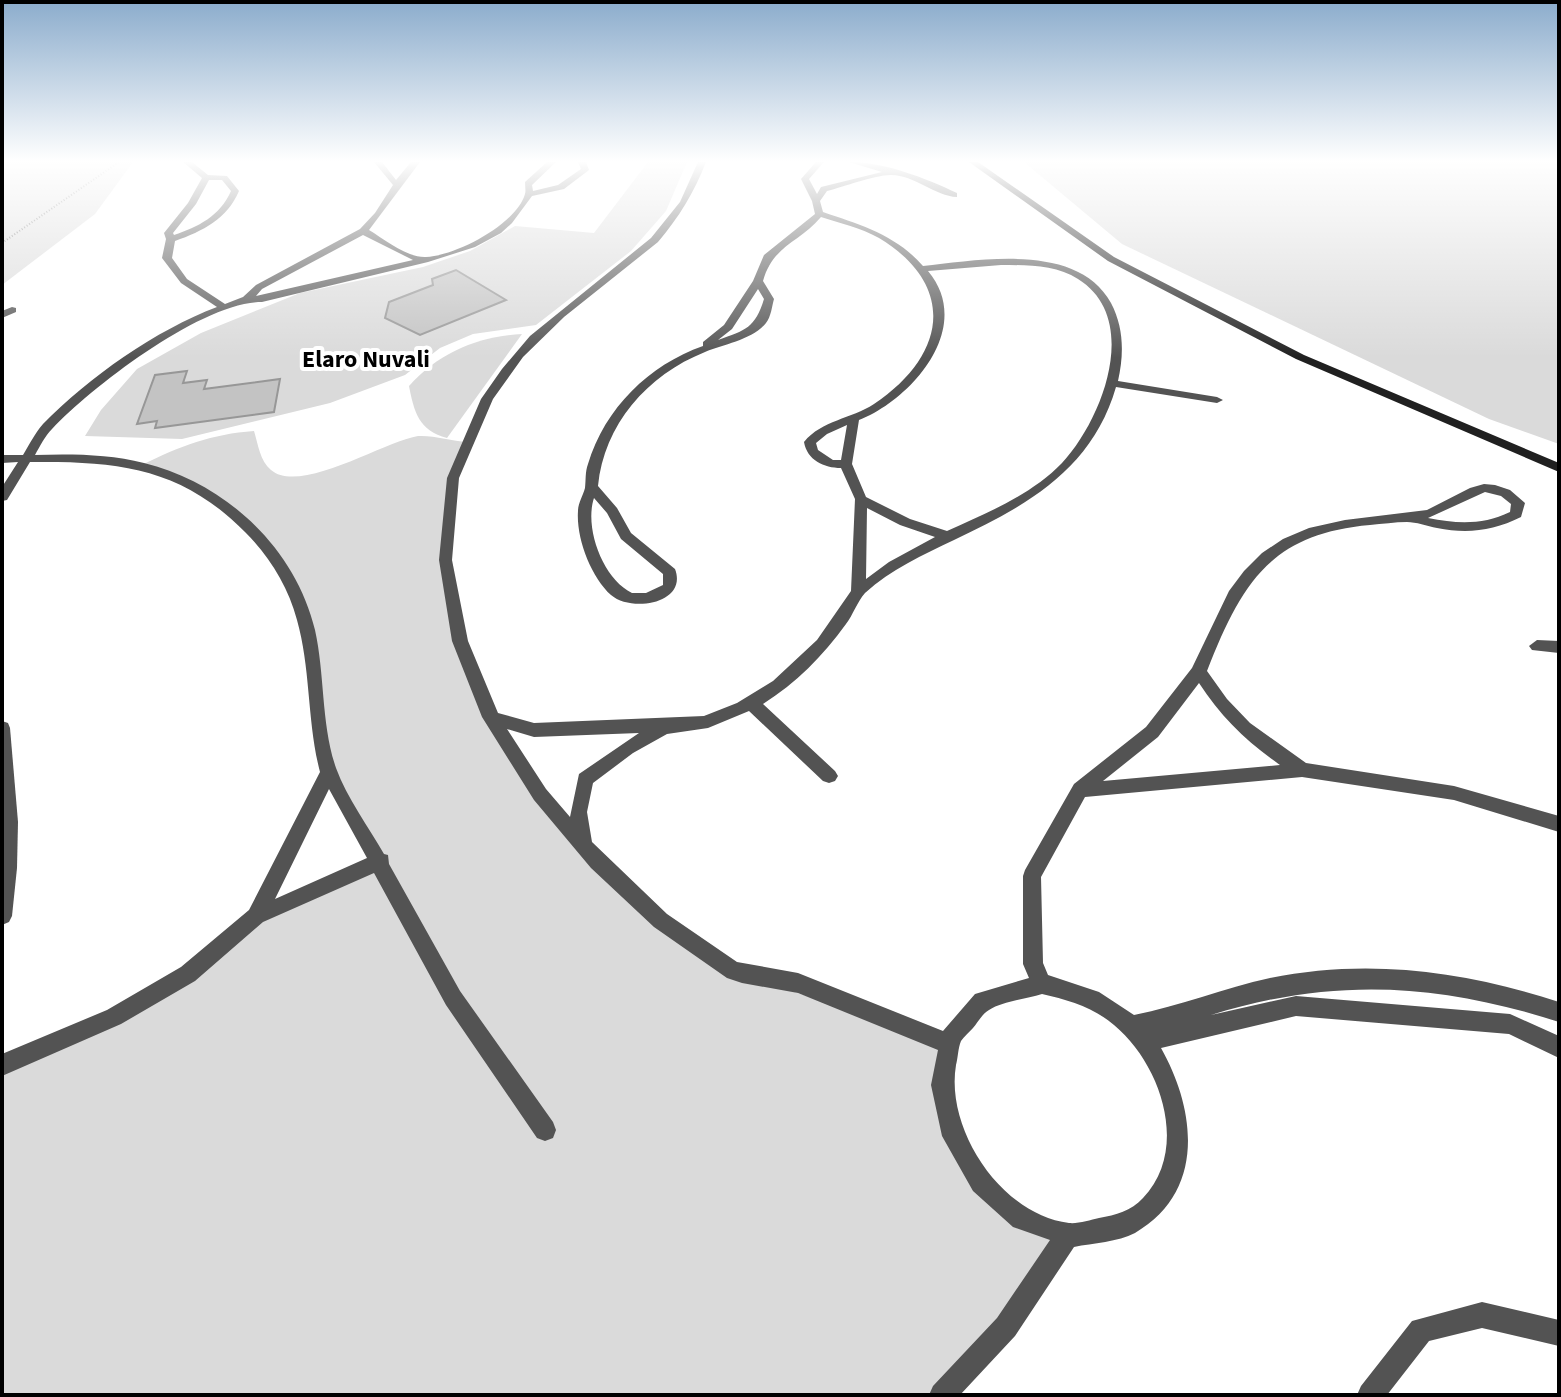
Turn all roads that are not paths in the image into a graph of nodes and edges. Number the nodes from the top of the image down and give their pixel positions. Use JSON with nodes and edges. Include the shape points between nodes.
{"nodes":[{"id":1,"x":173,"y":227,"type":"edge"},
{"id":2,"x":200,"y":227,"type":"edge"},
{"id":3,"x":367,"y":227,"type":"edge"},
{"id":4,"x":505,"y":227,"type":"edge"},
{"id":5,"x":663,"y":227,"type":"edge"},
{"id":6,"x":807,"y":227,"type":"edge"},
{"id":7,"x":855,"y":227,"type":"edge"},
{"id":8,"x":1066,"y":227,"type":"edge"},
{"id":9,"x":363,"y":231,"type":"junction"},
{"id":10,"x":171,"y":239,"type":"junction"},
{"id":11,"x":425,"y":260,"type":"junction"},
{"id":12,"x":922,"y":269,"type":"junction"},
{"id":13,"x":758,"y":281,"type":"junction"},
{"id":14,"x":247,"y":299,"type":"junction"},
{"id":15,"x":223,"y":307,"type":"junction"},
{"id":16,"x":698,"y":351,"type":"junction"},
{"id":17,"x":1112,"y":383,"type":"junction"},
{"id":18,"x":1217,"y":400,"type":"dead end"},
{"id":19,"x":854,"y":421,"type":"junction"},
{"id":20,"x":26,"y":458,"type":"junction"},
{"id":21,"x":2,"y":459,"type":"edge"},
{"id":22,"x":846,"y":464,"type":"junction"},
{"id":23,"x":1559,"y":468,"type":"edge"},
{"id":24,"x":592,"y":488,"type":"junction"},
{"id":25,"x":2,"y":497,"type":"edge"},
{"id":26,"x":861,"y":499,"type":"junction"},
{"id":27,"x":1405,"y":517,"type":"junction"},
{"id":28,"x":950,"y":537,"type":"junction"},
{"id":29,"x":858,"y":592,"type":"junction"},
{"id":30,"x":1537,"y":646,"type":"dead end"},
{"id":31,"x":1559,"y":647,"type":"edge"},
{"id":32,"x":1199,"y":671,"type":"junction"},
{"id":33,"x":751,"y":703,"type":"junction"},
{"id":34,"x":490,"y":717,"type":"junction"},
{"id":35,"x":672,"y":725,"type":"junction"},
{"id":36,"x":2,"y":728,"type":"edge"},
{"id":37,"x":1302,"y":770,"type":"junction"},
{"id":38,"x":329,"y":772,"type":"junction"},
{"id":39,"x":829,"y":776,"type":"dead end"},
{"id":40,"x":1080,"y":790,"type":"junction"},
{"id":41,"x":1559,"y":824,"type":"edge"},
{"id":42,"x":583,"y":844,"type":"junction"},
{"id":43,"x":381,"y":861,"type":"junction"},
{"id":44,"x":2,"y":916,"type":"edge"},
{"id":45,"x":256,"y":916,"type":"junction"},
{"id":46,"x":1042,"y":984,"type":"junction"},
{"id":47,"x":1559,"y":1012,"type":"edge"},
{"id":48,"x":1138,"y":1033,"type":"junction"},
{"id":49,"x":949,"y":1044,"type":"junction"},
{"id":50,"x":1559,"y":1047,"type":"edge"},
{"id":51,"x":2,"y":1065,"type":"edge"},
{"id":52,"x":545,"y":1130,"type":"dead end"},
{"id":53,"x":1068,"y":1235,"type":"junction"},
{"id":54,"x":1559,"y":1333,"type":"edge"},
{"id":55,"x":942,"y":1395,"type":"edge"},
{"id":56,"x":1370,"y":1395,"type":"edge"}],
"edges":[{"from":1,"to":10,"type":"street"},
{"from":2,"to":10,"type":"street"},
{"from":3,"to":9,"type":"street"},
{"from":4,"to":11,"type":"street","via":[[468,247]]},
{"from":5,"to":34,"type":"street","via":[[516,359],[486,401],[467,442],[448,514],[448,578],[464,657]]},
{"from":6,"to":13,"type":"street","via":[[766,256]]},
{"from":7,"to":12,"type":"street","via":[[882,237]]},
{"from":8,"to":23,"type":"street","via":[[1111,259],[1300,357]]},
{"from":9,"to":11,"type":"street"},
{"from":9,"to":14,"type":"street","via":[[259,287]]},
{"from":10,"to":15,"type":"street","via":[[167,258],[173,269]]},
{"from":11,"to":14,"type":"street"},
{"from":12,"to":17,"type":"street","via":[[1028,262],[1089,281],[1107,300],[1118,337]]},
{"from":12,"to":19,"type":"street","via":[[939,305],[940,329],[931,356],[911,380]]},
{"from":13,"to":16,"type":"street","via":[[728,327]]},
{"from":13,"to":16,"type":"street","via":[[769,299],[763,320],[732,340]]},
{"from":14,"to":15,"type":"street"},
{"from":15,"to":20,"type":"street","via":[[125,360],[46,428]]},
{"from":16,"to":24,"type":"street","via":[[646,383],[620,409],[603,435],[592,468]]},
{"from":17,"to":18,"type":"street"},
{"from":17,"to":28,"type":"street","via":[[1094,430],[1074,456],[1007,511]]},
{"from":19,"to":22,"type":"street"},
{"from":19,"to":22,"type":"street","via":[[817,432],[810,442],[812,452],[830,464]]},
{"from":20,"to":21,"type":"street"},
{"from":20,"to":25,"type":"street"},
{"from":20,"to":38,"type":"street","via":[[142,465],[175,474],[220,498],[252,530],[282,566],[308,632]]},
{"from":22,"to":26,"type":"street"},
{"from":24,"to":24,"type":"street","via":[[626,536],[670,572],[670,587],[651,598],[628,599],[613,588],[585,528],[584,506]]},
{"from":26,"to":28,"type":"street"},
{"from":26,"to":29,"type":"street"},
{"from":27,"to":27,"type":"street","via":[[1483,529],[1516,514],[1518,503],[1491,487],[1482,488],[1431,513]]},
{"from":27,"to":32,"type":"street","via":[[1337,525],[1268,555],[1240,581]]},
{"from":28,"to":29,"type":"street","via":[[905,557]]},
{"from":29,"to":33,"type":"street","via":[[819,648],[783,683]]},
{"from":30,"to":31,"type":"street"},
{"from":32,"to":37,"type":"street","via":[[1247,735]]},
{"from":32,"to":40,"type":"street","via":[[1152,732]]},
{"from":33,"to":35,"type":"street","via":[[709,722]]},
{"from":33,"to":39,"type":"street"},
{"from":34,"to":35,"type":"street","via":[[534,730]]},
{"from":34,"to":42,"type":"street","via":[[513,758]]},
{"from":35,"to":42,"type":"street","via":[[585,779],[578,812]]},
{"from":36,"to":44,"type":"street","via":[[11,800]]},
{"from":37,"to":40,"type":"street"},
{"from":37,"to":41,"type":"street","via":[[1454,793]]},
{"from":38,"to":43,"type":"street"},
{"from":38,"to":45,"type":"street"},
{"from":40,"to":46,"type":"street","via":[[1032,876],[1033,964]]},
{"from":42,"to":49,"type":"street","via":[[655,917],[729,970],[797,983]]},
{"from":43,"to":45,"type":"street"},
{"from":43,"to":52,"type":"street","via":[[398,905],[453,998]]},
{"from":45,"to":51,"type":"street","via":[[188,974],[114,1017]]},
{"from":46,"to":48,"type":"street","via":[[1103,1004]]},
{"from":46,"to":49,"type":"street","via":[[1018,986],[976,1005]]},
{"from":47,"to":48,"type":"street","via":[[1440,980],[1344,977],[1270,988]]},
{"from":48,"to":50,"type":"street","via":[[1296,1006],[1510,1024]]},
{"from":48,"to":53,"type":"street","via":[[1166,1075],[1178,1114],[1178,1153],[1166,1189],[1141,1217],[1107,1233]]},
{"from":49,"to":53,"type":"street","via":[[941,1080],[945,1120],[962,1160],[990,1195],[1015,1213]]},
{"from":53,"to":55,"type":"street","via":[[1006,1327]]},
{"from":54,"to":56,"type":"street","via":[[1482,1315],[1421,1330]]}]}
